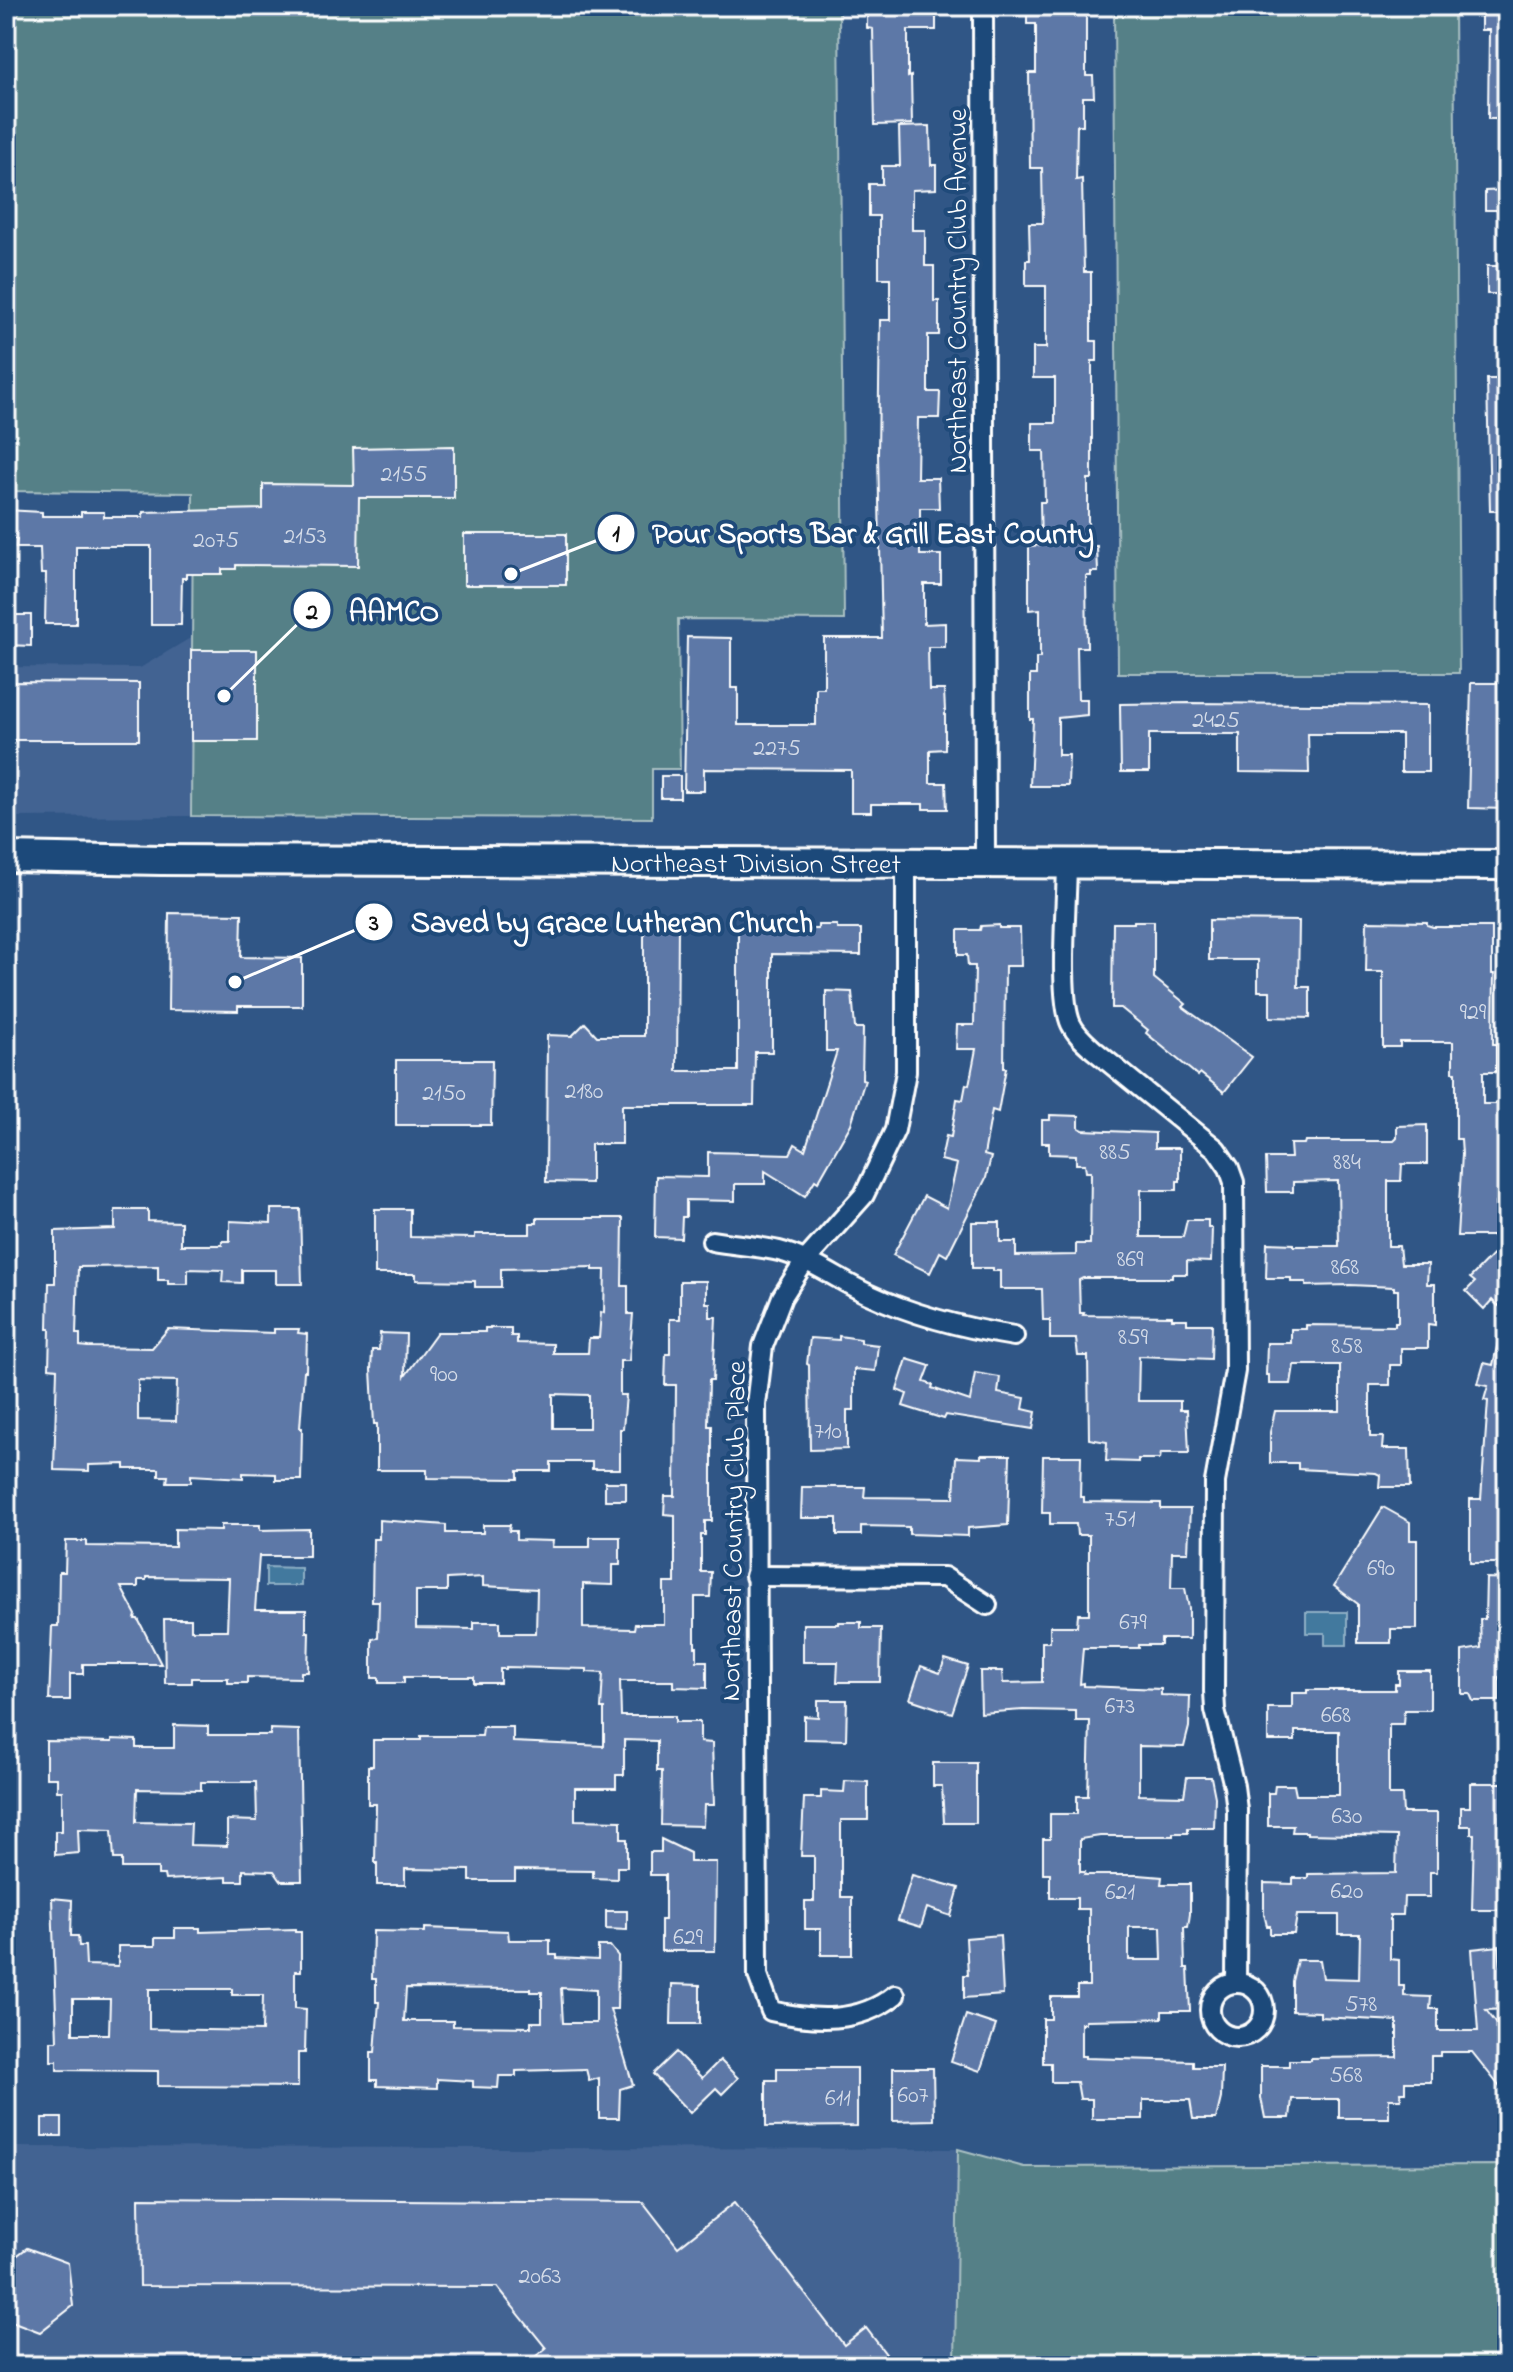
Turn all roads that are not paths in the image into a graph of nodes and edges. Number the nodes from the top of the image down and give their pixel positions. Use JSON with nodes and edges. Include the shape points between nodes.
{"nodes":[{"id":1,"x":983,"y":6,"type":"edge"},
{"id":2,"x":6,"y":857,"type":"edge"},
{"id":3,"x":906,"y":863,"type":"junction"},
{"id":4,"x":985,"y":863,"type":"junction"},
{"id":5,"x":1067,"y":863,"type":"junction"},
{"id":6,"x":1507,"y":865,"type":"edge"},
{"id":7,"x":712,"y":1241,"type":"dead end"},
{"id":8,"x":805,"y":1261,"type":"junction"},
{"id":9,"x":1014,"y":1336,"type":"dead end"},
{"id":10,"x":755,"y":1576,"type":"junction"},
{"id":11,"x":987,"y":1605,"type":"dead end"},
{"id":12,"x":1236,"y":1983,"type":"dead end"},
{"id":13,"x":895,"y":1995,"type":"dead end"}],
"edges":[{"from":1,"to":4,"type":"street","name":"Northeast Country Club Avenue"},
{"from":2,"to":3,"type":"main road","name":"Northeast Division Street"},
{"from":3,"to":4,"type":"main road","name":"Northeast Division Street"},
{"from":3,"to":8,"type":"street","name":"Northeast Country Club Place","via":[[906,1072],[895,1130],[864,1195]]},
{"from":4,"to":5,"type":"main road","name":"Northeast Division Street"},
{"from":5,"to":6,"type":"main road","name":"Northeast Division Street"},
{"from":5,"to":12,"type":"street","via":[[1065,992],[1071,1024],[1095,1051],[1216,1149],[1234,1182],[1235,1371],[1217,1465],[1214,1533],[1215,1710],[1237,1810]]},
{"from":7,"to":8,"type":"street","via":[[779,1251]]},
{"from":8,"to":9,"type":"street","via":[[922,1316]]},
{"from":8,"to":10,"type":"street","name":"Northeast Country Club Place","via":[[782,1297],[763,1346],[756,1405]]},
{"from":10,"to":11,"type":"street","via":[[944,1577]]},
{"from":10,"to":13,"type":"street","name":"Northeast Country Club Place","via":[[758,1975],[771,2011],[804,2019],[858,2015],[878,2009]]}]}
